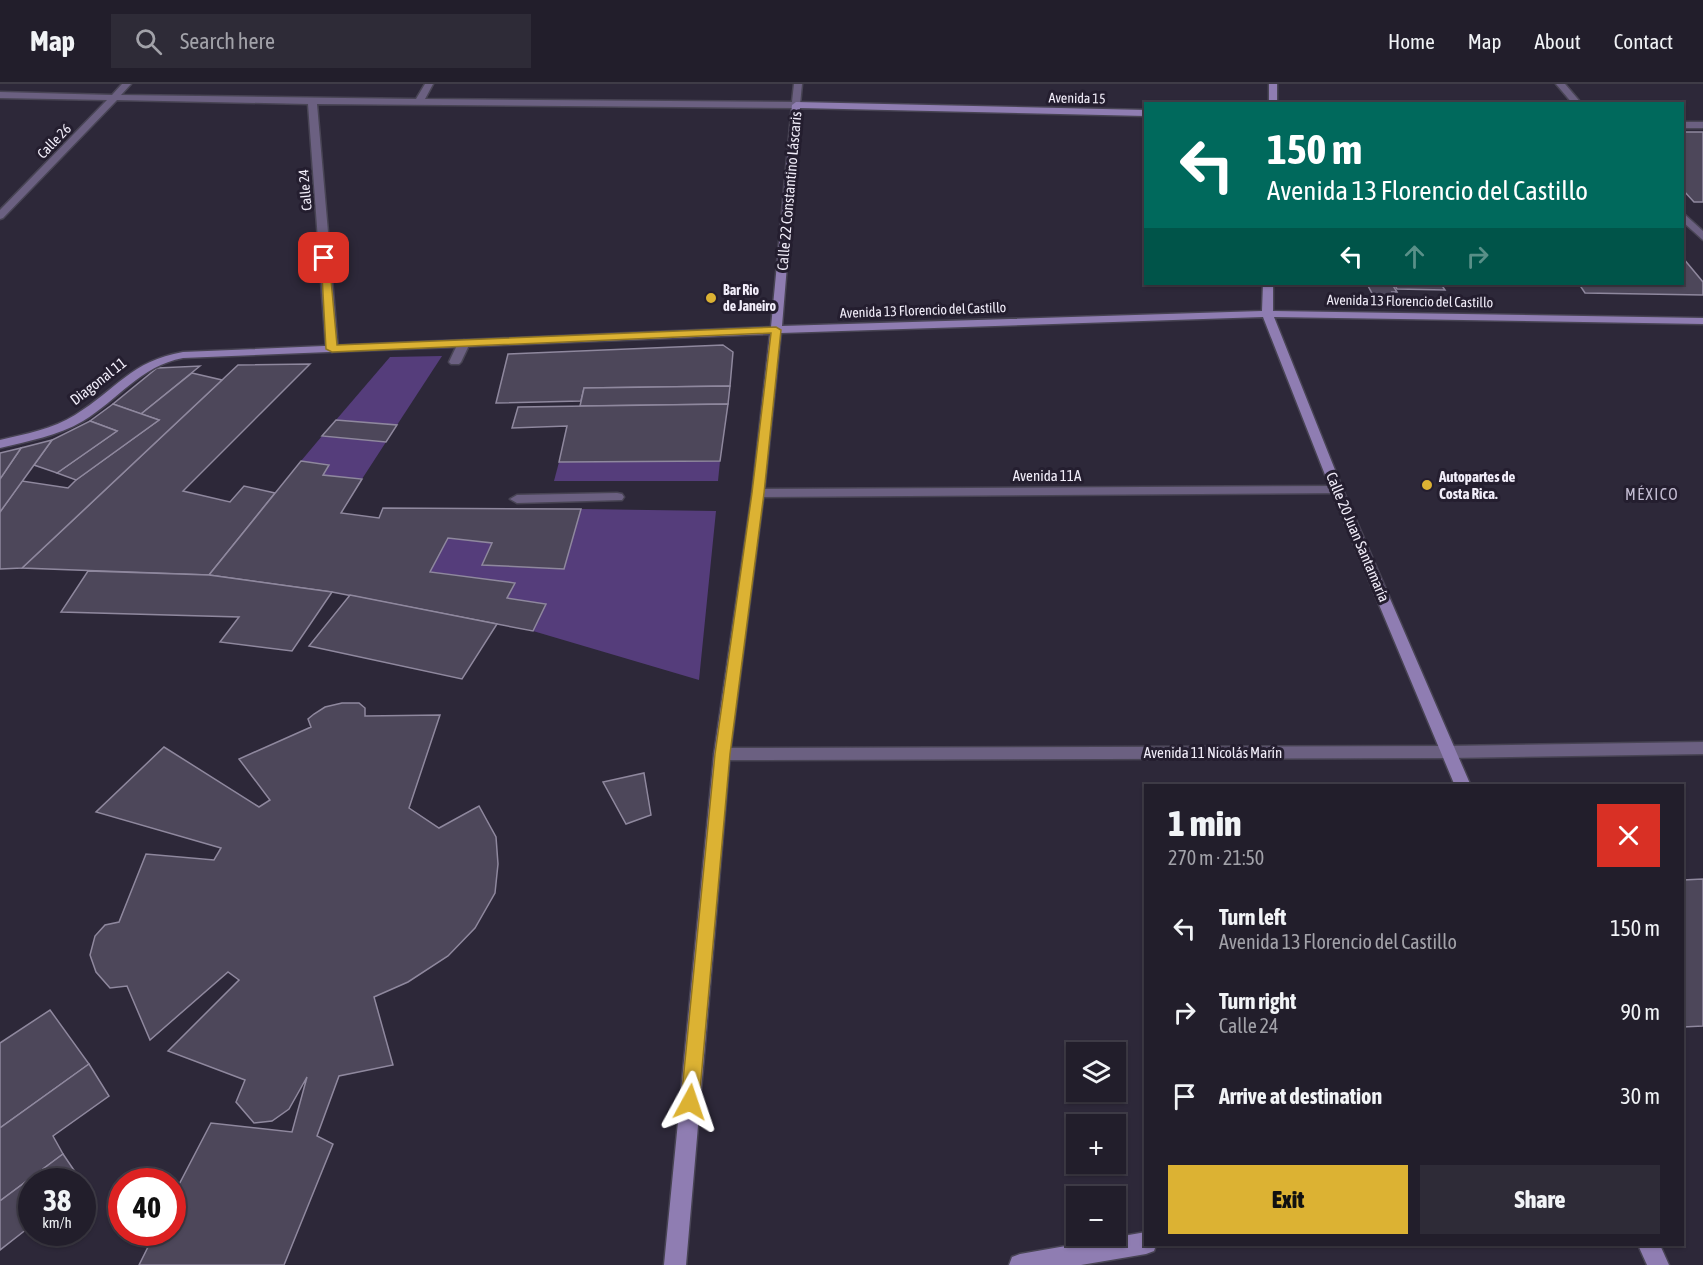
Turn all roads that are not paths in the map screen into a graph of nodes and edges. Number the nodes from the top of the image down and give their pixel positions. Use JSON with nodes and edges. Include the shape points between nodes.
{"nodes":[{"id":1,"x":127,"y":84,"type":"edge"},
{"id":2,"x":429,"y":84,"type":"edge"},
{"id":3,"x":798,"y":84,"type":"edge"},
{"id":4,"x":1273,"y":84,"type":"edge"},
{"id":5,"x":1560,"y":84,"type":"edge"},
{"id":6,"x":0,"y":95,"type":"edge"},
{"id":7,"x":115,"y":98,"type":"junction"},
{"id":8,"x":312,"y":101,"type":"junction"},
{"id":9,"x":419,"y":102,"type":"junction"},
{"id":10,"x":1273,"y":102,"type":"edge"},
{"id":11,"x":1576,"y":102,"type":"edge"},
{"id":12,"x":796,"y":105,"type":"junction"},
{"id":13,"x":1144,"y":113,"type":"edge"},
{"id":14,"x":1684,"y":125,"type":"edge"},
{"id":15,"x":1703,"y":125,"type":"edge"},
{"id":16,"x":0,"y":216,"type":"edge"},
{"id":17,"x":1684,"y":217,"type":"edge"},
{"id":18,"x":1703,"y":237,"type":"edge"},
{"id":19,"x":1268,"y":285,"type":"edge"},
{"id":20,"x":1267,"y":314,"type":"junction"},
{"id":21,"x":1703,"y":321,"type":"edge"},
{"id":22,"x":776,"y":330,"type":"junction"},
{"id":23,"x":464,"y":343,"type":"junction"},
{"id":24,"x":332,"y":349,"type":"junction"},
{"id":25,"x":455,"y":362,"type":"dead end"},
{"id":26,"x":146,"y":364,"type":"joint"},
{"id":27,"x":0,"y":444,"type":"edge"},
{"id":28,"x":1337,"y":490,"type":"junction"},
{"id":29,"x":758,"y":493,"type":"junction"},
{"id":30,"x":617,"y":497,"type":"dead end"},
{"id":31,"x":518,"y":499,"type":"dead end"},
{"id":32,"x":1703,"y":748,"type":"edge"},
{"id":33,"x":1449,"y":752,"type":"junction"},
{"id":34,"x":722,"y":754,"type":"junction"},
{"id":35,"x":1462,"y":784,"type":"edge"},
{"id":36,"x":1144,"y":1244,"type":"edge"},
{"id":37,"x":1650,"y":1246,"type":"edge"},
{"id":38,"x":675,"y":1265,"type":"edge"},
{"id":39,"x":1020,"y":1265,"type":"edge"},
{"id":40,"x":1658,"y":1265,"type":"edge"}],
"edges":[{"from":1,"to":7,"type":"street","name":"Calle 26"},
{"from":2,"to":9,"type":"street"},
{"from":3,"to":12,"type":"street","name":"Calle 22 Constantino Láscaris"},
{"from":4,"to":10,"type":"street"},
{"from":5,"to":11,"type":"street"},
{"from":6,"to":7,"type":"street","name":"Avenida 15"},
{"from":7,"to":8,"type":"street","name":"Avenida 15"},
{"from":7,"to":16,"type":"street","name":"Calle 26"},
{"from":8,"to":9,"type":"street","name":"Avenida 15"},
{"from":8,"to":24,"type":"street","name":"Calle 24"},
{"from":9,"to":12,"type":"street","name":"Avenida 15"},
{"from":12,"to":13,"type":"street","name":"Avenida 15"},
{"from":12,"to":22,"type":"street","name":"Calle 22 Constantino Láscaris"},
{"from":14,"to":15,"type":"street"},
{"from":17,"to":18,"type":"street"},
{"from":19,"to":20,"type":"street","name":"Calle 20 Juan Santamaría"},
{"from":20,"to":21,"type":"street","name":"Avenida 13 Florencio del Castillo"},
{"from":20,"to":22,"type":"street","name":"Avenida 13 Florencio del Castillo"},
{"from":20,"to":28,"type":"street","name":"Calle 20 Juan Santamaría"},
{"from":22,"to":23,"type":"street","name":"Avenida 13 Florencio del Castillo"},
{"from":22,"to":29,"type":"street","name":"Calle 22 Constantino Láscaris"},
{"from":23,"to":24,"type":"street","name":"Avenida 13 Florencio del Castillo"},
{"from":23,"to":25,"type":"street"},
{"from":24,"to":26,"type":"street","name":"Avenida 13 Florencio del Castillo","via":[[168,356]]},
{"from":26,"to":27,"type":"street","name":"Diagonal 11","via":[[80,417],[46,432]]},
{"from":28,"to":29,"type":"street","name":"Avenida 11A"},
{"from":28,"to":33,"type":"street","name":"Calle 20 Juan Santamaría"},
{"from":29,"to":34,"type":"street","name":"Calle 22 Constantino Láscaris"},
{"from":30,"to":31,"type":"street"},
{"from":32,"to":33,"type":"street","name":"Avenida 11 Nicolás Marín"},
{"from":33,"to":34,"type":"street","name":"Avenida 11 Nicolás Marín"},
{"from":33,"to":35,"type":"street","name":"Calle 20 Juan Santamaría"},
{"from":34,"to":38,"type":"street","name":"Calle 22 Constantino Láscaris"},
{"from":36,"to":39,"type":"street"},
{"from":37,"to":40,"type":"street"}]}
